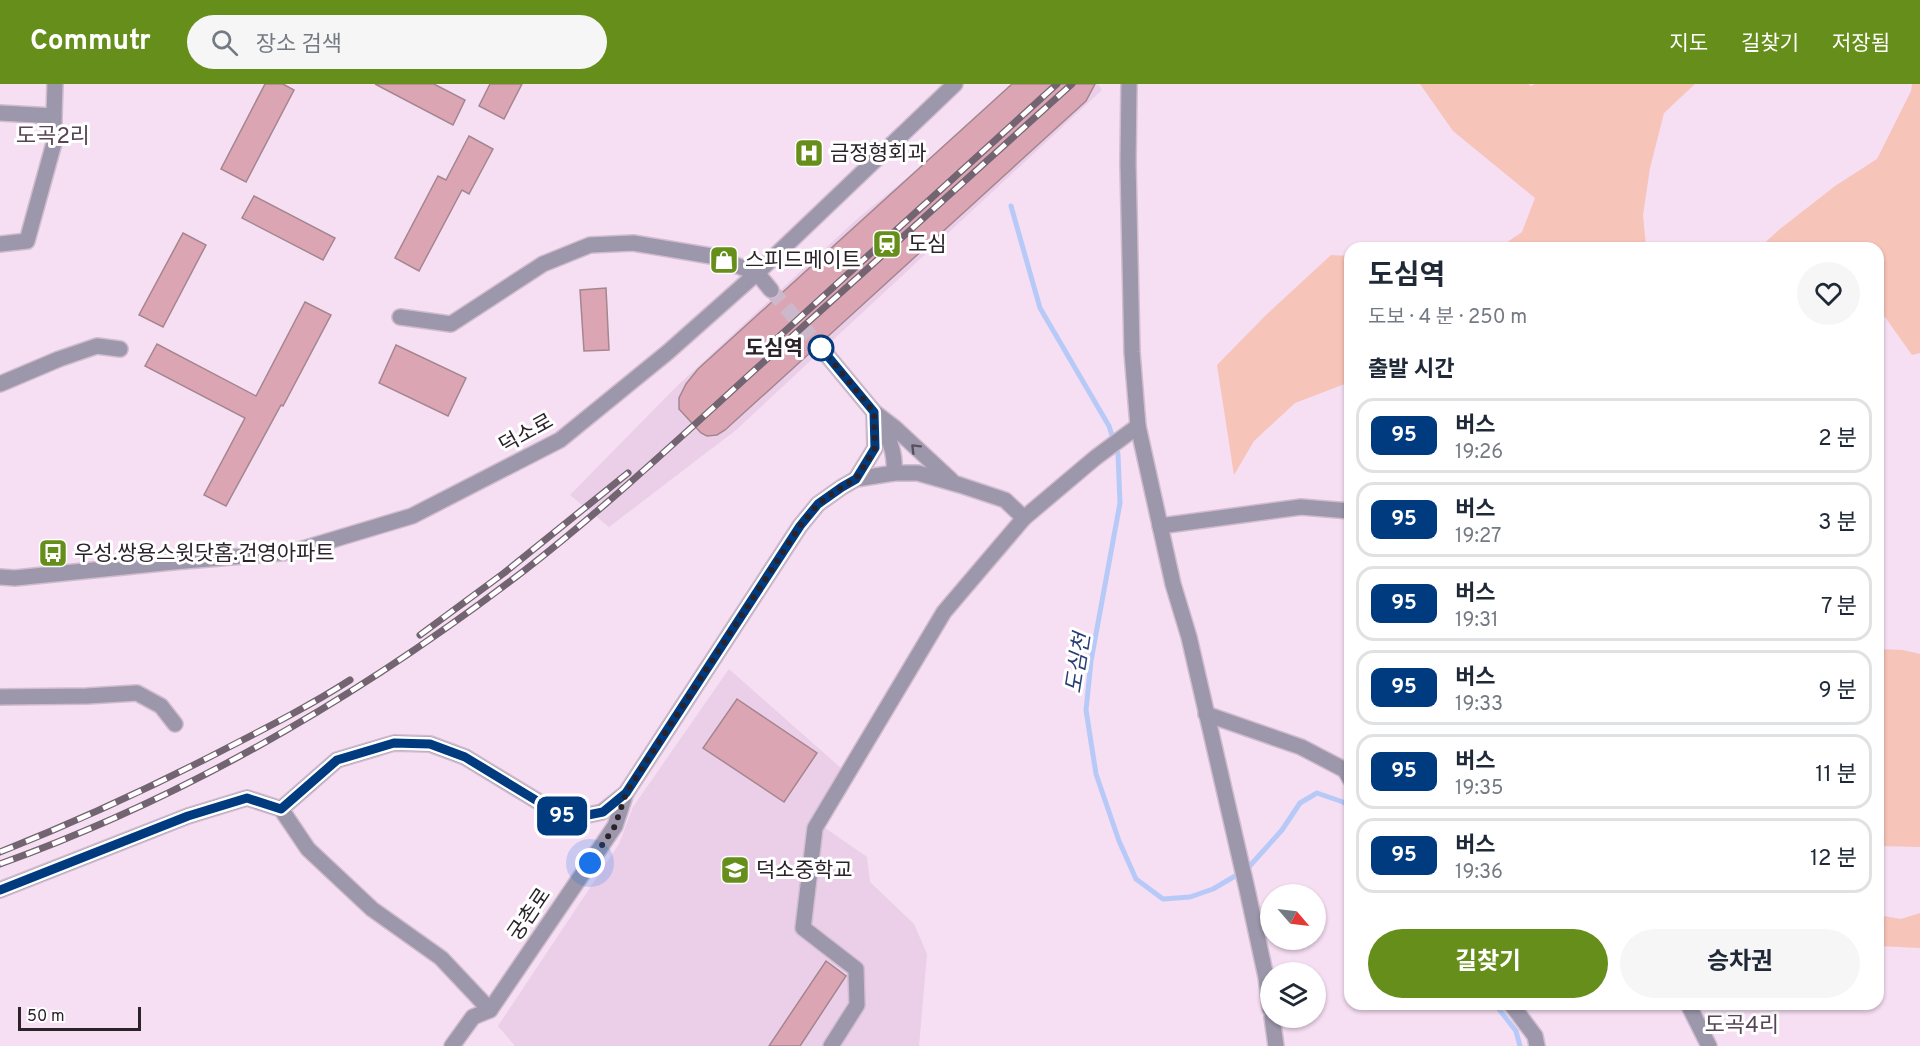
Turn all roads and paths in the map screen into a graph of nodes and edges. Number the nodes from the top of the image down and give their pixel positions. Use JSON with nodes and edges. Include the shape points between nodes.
{"nodes":[{"id":1,"x":55,"y":84,"type":"edge"},
{"id":2,"x":955,"y":84,"type":"edge"},
{"id":3,"x":1129,"y":84,"type":"edge"},
{"id":4,"x":0,"y":113,"type":"edge"},
{"id":5,"x":54,"y":116,"type":"junction"},
{"id":6,"x":0,"y":244,"type":"edge"},
{"id":7,"x":757,"y":273,"type":"junction"},
{"id":8,"x":771,"y":290,"type":"tunnel mouth"},
{"id":9,"x":400,"y":317,"type":"dead end"},
{"id":10,"x":821,"y":348,"type":"tunnel mouth"},
{"id":11,"x":120,"y":349,"type":"dead end"},
{"id":12,"x":0,"y":384,"type":"edge"},
{"id":13,"x":874,"y":412,"type":"junction"},
{"id":14,"x":1138,"y":426,"type":"junction"},
{"id":15,"x":894,"y":473,"type":"junction"},
{"id":16,"x":856,"y":479,"type":"junction"},
{"id":17,"x":955,"y":483,"type":"junction"},
{"id":18,"x":1344,"y":511,"type":"edge"},
{"id":19,"x":1024,"y":518,"type":"junction"},
{"id":20,"x":1160,"y":526,"type":"junction"},
{"id":21,"x":0,"y":577,"type":"edge"},
{"id":22,"x":0,"y":697,"type":"edge"},
{"id":23,"x":1206,"y":714,"type":"junction"},
{"id":24,"x":175,"y":724,"type":"dead end"},
{"id":25,"x":1344,"y":770,"type":"edge"},
{"id":26,"x":626,"y":793,"type":"junction"},
{"id":27,"x":281,"y":809,"type":"junction"},
{"id":28,"x":0,"y":890,"type":"edge"},
{"id":29,"x":1263,"y":962,"type":"edge"},
{"id":30,"x":490,"y":1010,"type":"junction"},
{"id":31,"x":1516,"y":1010,"type":"edge"},
{"id":32,"x":1691,"y":1010,"type":"edge"},
{"id":33,"x":1274,"y":1028,"type":"edge"},
{"id":34,"x":452,"y":1046,"type":"edge"},
{"id":35,"x":831,"y":1046,"type":"edge"},
{"id":36,"x":1276,"y":1046,"type":"edge"},
{"id":37,"x":1537,"y":1046,"type":"edge"},
{"id":38,"x":1709,"y":1046,"type":"edge"}],
"edges":[{"from":1,"to":5,"type":"street"},
{"from":2,"to":7,"type":"street","name":"덕소로"},
{"from":3,"to":14,"type":"street","via":[[1132,352]]},
{"from":4,"to":5,"type":"street"},
{"from":5,"to":6,"type":"street","via":[[54,143],[27,241]]},
{"from":7,"to":8,"type":"street"},
{"from":7,"to":9,"type":"street","via":[[711,256],[644,244],[590,245],[543,264],[451,324]]},
{"from":7,"to":21,"type":"street","name":"덕소로","via":[[560,440],[412,516],[292,552]]},
{"from":10,"to":13,"type":"street"},
{"from":11,"to":12,"type":"street","via":[[97,346]]},
{"from":13,"to":15,"type":"street","via":[[891,441]]},
{"from":13,"to":16,"type":"street","via":[[875,448]]},
{"from":17,"to":13,"type":"street","one_way":true},
{"from":14,"to":19,"type":"street"},
{"from":14,"to":20,"type":"street"},
{"from":15,"to":16,"type":"street"},
{"from":15,"to":17,"type":"street","via":[[918,473]]},
{"from":16,"to":26,"type":"street","via":[[818,504],[800,526]]},
{"from":17,"to":19,"type":"street","via":[[1005,500]]},
{"from":18,"to":20,"type":"street","via":[[1301,507]]},
{"from":19,"to":35,"type":"street","via":[[944,612],[815,828],[804,928],[856,969],[857,1005]]},
{"from":20,"to":23,"type":"street"},
{"from":22,"to":24,"type":"street","via":[[137,693],[161,706]]},
{"from":23,"to":25,"type":"street","via":[[1302,747]]},
{"from":23,"to":29,"type":"street"},
{"from":26,"to":27,"type":"street","via":[[603,812],[562,816],[465,757],[430,744],[394,743],[337,760]]},
{"from":26,"to":30,"type":"street","name":"궁촌로","via":[[615,826]]},
{"from":27,"to":28,"type":"street","via":[[247,798],[188,816]]},
{"from":27,"to":30,"type":"street","via":[[308,849],[372,909],[441,958]]},
{"from":30,"to":34,"type":"street","name":"궁촌로","via":[[474,1017]]},
{"from":31,"to":37,"type":"street","via":[[1535,1036]]},
{"from":32,"to":38,"type":"street"},
{"from":33,"to":36,"type":"street"}]}
